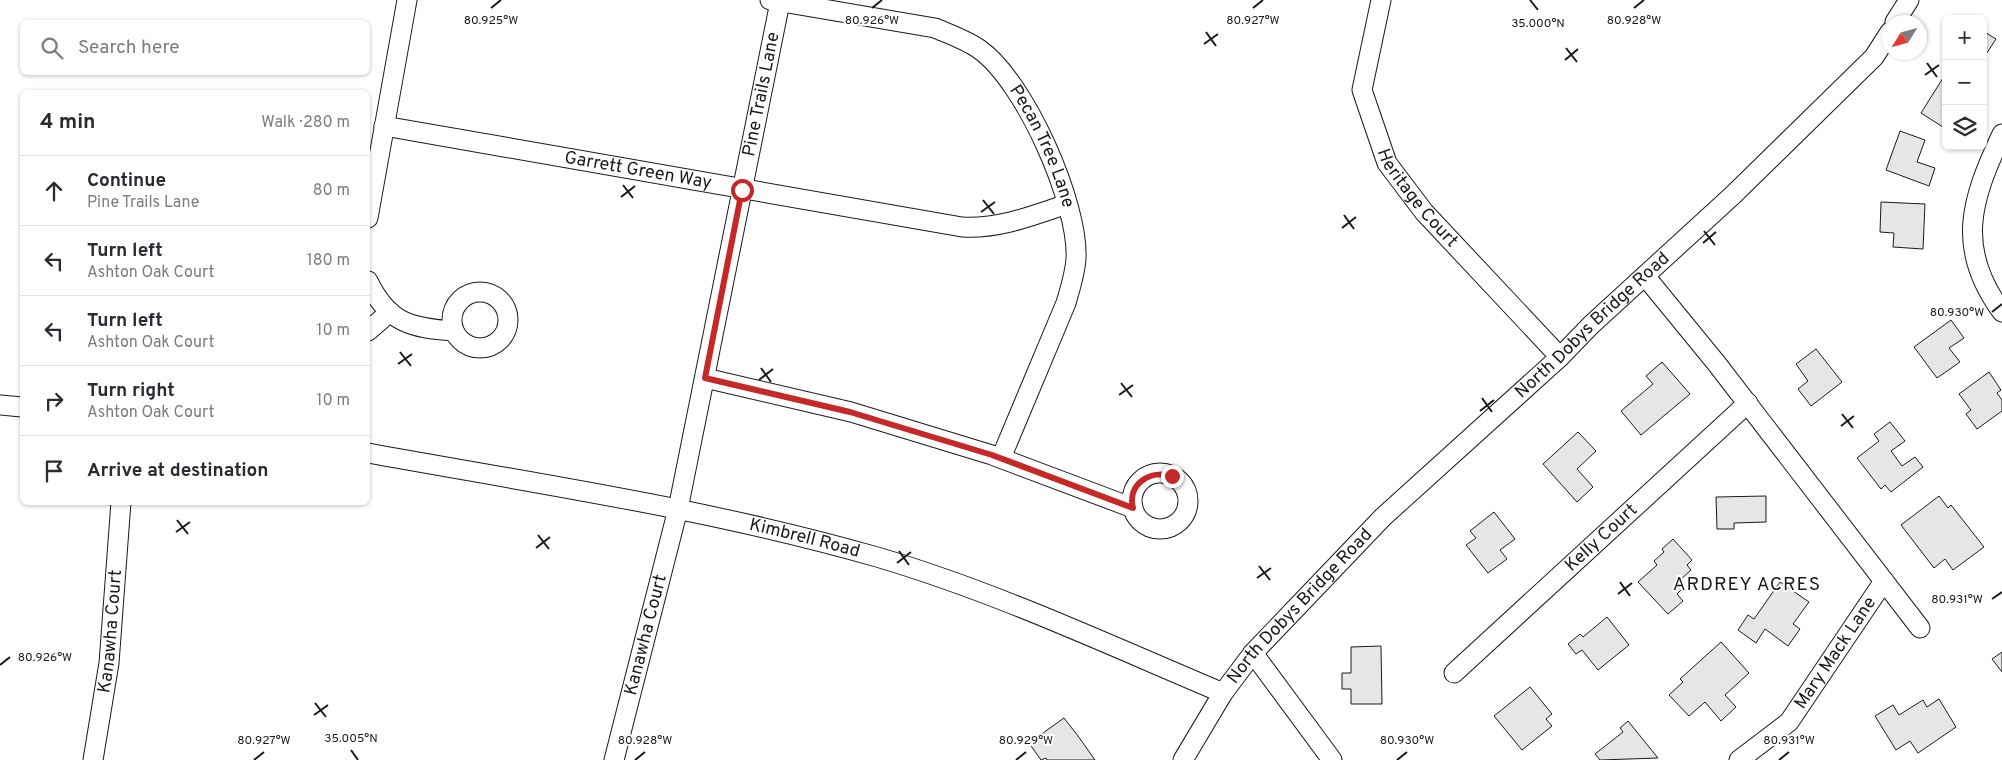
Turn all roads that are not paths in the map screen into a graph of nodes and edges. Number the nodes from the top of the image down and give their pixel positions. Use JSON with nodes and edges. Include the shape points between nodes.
{"nodes":[{"id":1,"x":407,"y":0,"type":"edge"},
{"id":2,"x":1381,"y":0,"type":"edge"},
{"id":3,"x":1910,"y":0,"type":"edge"},
{"id":4,"x":775,"y":1,"type":"edge"},
{"id":5,"x":1900,"y":15,"type":"edge"},
{"id":6,"x":1882,"y":44,"type":"edge"},
{"id":7,"x":384,"y":126,"type":"junction"},
{"id":8,"x":2002,"y":134,"type":"edge"},
{"id":9,"x":742,"y":190,"type":"junction"},
{"id":10,"x":1067,"y":204,"type":"junction"},
{"id":11,"x":370,"y":206,"type":"edge"},
{"id":12,"x":1645,"y":276,"type":"junction"},
{"id":13,"x":370,"y":284,"type":"edge"},
{"id":14,"x":390,"y":312,"type":"junction"},
{"id":15,"x":2002,"y":312,"type":"edge"},
{"id":16,"x":370,"y":329,"type":"edge"},
{"id":17,"x":454,"y":331,"type":"dead end"},
{"id":18,"x":1560,"y":357,"type":"junction"},
{"id":19,"x":705,"y":378,"type":"junction"},
{"id":20,"x":1748,"y":403,"type":"junction"},
{"id":21,"x":0,"y":405,"type":"edge"},
{"id":22,"x":20,"y":407,"type":"edge"},
{"id":23,"x":370,"y":453,"type":"edge"},
{"id":24,"x":1001,"y":458,"type":"junction"},
{"id":25,"x":121,"y":505,"type":"edge"},
{"id":26,"x":1133,"y":508,"type":"dead end"},
{"id":27,"x":678,"y":510,"type":"junction"},
{"id":28,"x":1884,"y":582,"type":"junction"},
{"id":29,"x":1920,"y":628,"type":"dead end"},
{"id":30,"x":1254,"y":653,"type":"junction"},
{"id":31,"x":1454,"y":673,"type":"dead end"},
{"id":32,"x":1223,"y":693,"type":"junction"},
{"id":33,"x":93,"y":760,"type":"edge"},
{"id":34,"x":614,"y":760,"type":"edge"},
{"id":35,"x":1183,"y":760,"type":"edge"},
{"id":36,"x":1332,"y":760,"type":"edge"},
{"id":37,"x":1739,"y":760,"type":"edge"}],
"edges":[{"from":1,"to":7,"type":"street"},
{"from":2,"to":18,"type":"street","name":"Heritage Court","via":[[1362,90],[1387,163],[1424,212]]},
{"from":3,"to":5,"type":"street"},
{"from":4,"to":9,"type":"street","name":"Pine Trails Lane"},
{"from":4,"to":10,"type":"street","name":"Pecan Tree Lane","via":[[935,28],[979,50],[1011,82],[1027,108]]},
{"from":6,"to":12,"type":"street","name":"North Dobys Bridge Road","via":[[1874,57],[1733,195]]},
{"from":7,"to":9,"type":"street","name":"Garrett Green Way"},
{"from":7,"to":11,"type":"street"},
{"from":8,"to":15,"type":"street","via":[[1974,201],[1972,239],[1979,270],[1992,299]]},
{"from":9,"to":10,"type":"street","name":"Garrett Green Way","via":[[980,228]]},
{"from":9,"to":19,"type":"street","name":"Pine Trails Lane"},
{"from":10,"to":24,"type":"street","name":"Pecan Tree Lane","via":[[1074,231],[1076,258],[1073,279]]},
{"from":12,"to":18,"type":"street","name":"North Dobys Bridge Road"},
{"from":12,"to":20,"type":"street"},
{"from":13,"to":14,"type":"street"},
{"from":14,"to":16,"type":"street"},
{"from":14,"to":17,"type":"street","via":[[406,324]]},
{"from":18,"to":30,"type":"street","name":"North Dobys Bridge Road","via":[[1383,517]]},
{"from":19,"to":24,"type":"street","via":[[850,412]]},
{"from":19,"to":27,"type":"street","name":"Pine Trails Lane"},
{"from":20,"to":28,"type":"street"},
{"from":20,"to":31,"type":"street","name":"Kelly Court"},
{"from":21,"to":22,"type":"street"},
{"from":23,"to":27,"type":"street","name":"Kimbrell Road"},
{"from":24,"to":26,"type":"street"},
{"from":25,"to":33,"type":"street","name":"Kanawha Court","via":[[109,663]]},
{"from":27,"to":32,"type":"street","name":"Kimbrell Road","via":[[751,525],[877,558],[956,583]]},
{"from":27,"to":34,"type":"street","name":"Kanawha Court"},
{"from":28,"to":29,"type":"street"},
{"from":28,"to":37,"type":"street","name":"Mary Mack Lane","via":[[1789,722]]},
{"from":30,"to":32,"type":"street","name":"North Dobys Bridge Road"},
{"from":30,"to":36,"type":"street"},
{"from":32,"to":35,"type":"street","name":"North Dobys Bridge Road"}]}
